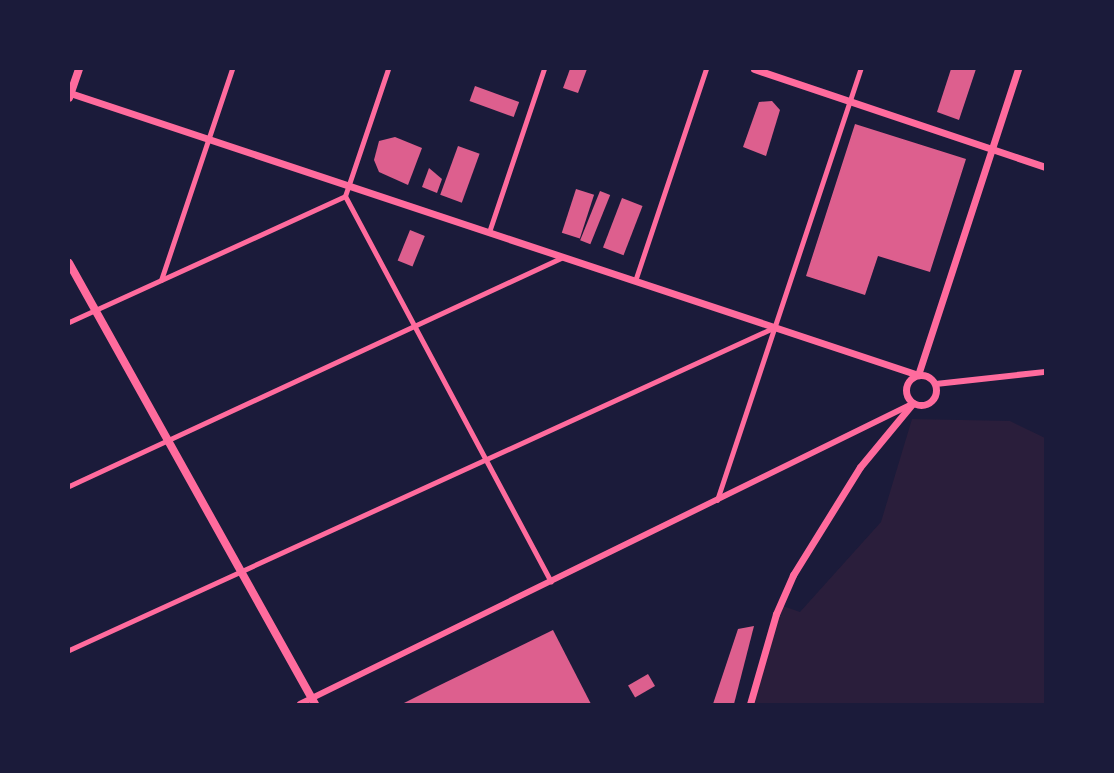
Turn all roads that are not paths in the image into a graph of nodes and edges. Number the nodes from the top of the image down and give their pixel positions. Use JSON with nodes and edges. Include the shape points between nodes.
{"nodes":[{"id":1,"x":78,"y":69,"type":"edge"},
{"id":2,"x":232,"y":69,"type":"edge"},
{"id":3,"x":388,"y":69,"type":"edge"},
{"id":4,"x":544,"y":69,"type":"edge"},
{"id":5,"x":706,"y":69,"type":"edge"},
{"id":6,"x":754,"y":69,"type":"edge"},
{"id":7,"x":860,"y":69,"type":"edge"},
{"id":8,"x":1018,"y":69,"type":"edge"},
{"id":9,"x":69,"y":95,"type":"edge"},
{"id":10,"x":850,"y":101,"type":"junction"},
{"id":11,"x":208,"y":139,"type":"junction"},
{"id":12,"x":992,"y":148,"type":"junction"},
{"id":13,"x":1045,"y":166,"type":"edge"},
{"id":14,"x":349,"y":186,"type":"junction"},
{"id":15,"x":346,"y":196,"type":"junction"},
{"id":16,"x":489,"y":232,"type":"junction"},
{"id":17,"x":563,"y":257,"type":"junction"},
{"id":18,"x":69,"y":263,"type":"edge"},
{"id":19,"x":161,"y":280,"type":"junction"},
{"id":20,"x":635,"y":281,"type":"junction"},
{"id":21,"x":95,"y":310,"type":"junction"},
{"id":22,"x":69,"y":322,"type":"edge"},
{"id":23,"x":415,"y":326,"type":"junction"},
{"id":24,"x":775,"y":327,"type":"junction"},
{"id":25,"x":1045,"y":372,"type":"edge"},
{"id":26,"x":918,"y":375,"type":"junction"},
{"id":27,"x":936,"y":384,"type":"junction"},
{"id":28,"x":914,"y":403,"type":"junction"},
{"id":29,"x":168,"y":440,"type":"junction"},
{"id":30,"x":486,"y":459,"type":"junction"},
{"id":31,"x":69,"y":486,"type":"edge"},
{"id":32,"x":717,"y":500,"type":"junction"},
{"id":33,"x":241,"y":571,"type":"junction"},
{"id":34,"x":552,"y":581,"type":"junction"},
{"id":35,"x":69,"y":650,"type":"edge"},
{"id":36,"x":314,"y":701,"type":"edge"},
{"id":37,"x":300,"y":704,"type":"edge"},
{"id":38,"x":750,"y":704,"type":"edge"}],
"edges":[{"from":1,"to":9,"type":"main road"},
{"from":2,"to":11,"type":"street"},
{"from":3,"to":14,"type":"street"},
{"from":4,"to":16,"type":"street"},
{"from":5,"to":20,"type":"street"},
{"from":6,"to":10,"type":"main road"},
{"from":7,"to":10,"type":"street"},
{"from":8,"to":12,"type":"main road"},
{"from":9,"to":11,"type":"main road"},
{"from":10,"to":12,"type":"main road"},
{"from":10,"to":24,"type":"street"},
{"from":11,"to":14,"type":"main road"},
{"from":11,"to":19,"type":"street"},
{"from":12,"to":13,"type":"main road"},
{"from":12,"to":26,"type":"main road"},
{"from":14,"to":15,"type":"street"},
{"from":14,"to":16,"type":"main road"},
{"from":15,"to":19,"type":"street"},
{"from":15,"to":23,"type":"street"},
{"from":16,"to":17,"type":"main road"},
{"from":17,"to":20,"type":"main road"},
{"from":17,"to":23,"type":"street"},
{"from":18,"to":21,"type":"main road"},
{"from":19,"to":21,"type":"street"},
{"from":20,"to":24,"type":"main road"},
{"from":21,"to":22,"type":"street"},
{"from":21,"to":29,"type":"main road"},
{"from":23,"to":29,"type":"street"},
{"from":23,"to":30,"type":"street"},
{"from":24,"to":26,"type":"main road"},
{"from":24,"to":30,"type":"street"},
{"from":24,"to":32,"type":"street"},
{"from":25,"to":27,"type":"street"},
{"from":26,"to":27,"type":"main road","via":[[927,375]]},
{"from":26,"to":28,"type":"main road","via":[[906,390]]},
{"from":27,"to":28,"type":"main road","via":[[931,402]]},
{"from":28,"to":32,"type":"street"},
{"from":28,"to":38,"type":"main road","via":[[860,467],[793,575],[776,614]]},
{"from":29,"to":31,"type":"street"},
{"from":29,"to":33,"type":"main road"},
{"from":30,"to":33,"type":"street"},
{"from":30,"to":34,"type":"street"},
{"from":32,"to":34,"type":"street"},
{"from":33,"to":35,"type":"street"},
{"from":33,"to":36,"type":"main road"},
{"from":34,"to":36,"type":"street"},
{"from":36,"to":37,"type":"street"}]}
